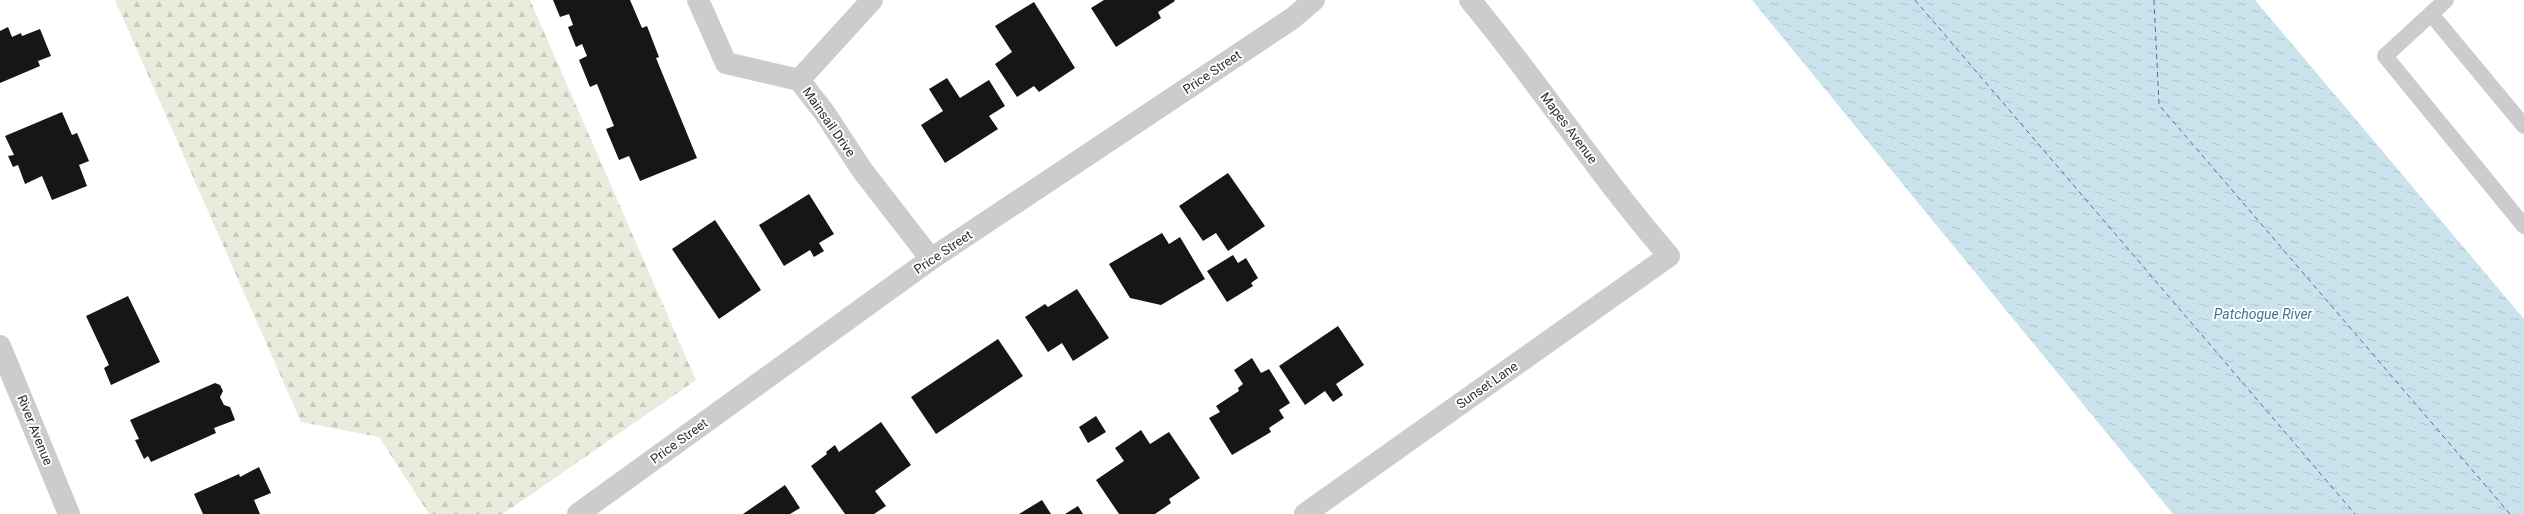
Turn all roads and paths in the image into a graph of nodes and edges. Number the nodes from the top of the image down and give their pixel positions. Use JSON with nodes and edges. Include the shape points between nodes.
{"nodes":[{"id":1,"x":698,"y":0,"type":"edge"},
{"id":2,"x":872,"y":0,"type":"edge"},
{"id":3,"x":1314,"y":0,"type":"edge"},
{"id":4,"x":1470,"y":0,"type":"edge"},
{"id":5,"x":2446,"y":0,"type":"edge"},
{"id":6,"x":2431,"y":14,"type":"junction"},
{"id":7,"x":799,"y":80,"type":"junction"},
{"id":8,"x":2524,"y":126,"type":"edge"},
{"id":9,"x":2524,"y":226,"type":"edge"},
{"id":10,"x":1669,"y":256,"type":"joint"},
{"id":11,"x":931,"y":259,"type":"junction"},
{"id":12,"x":0,"y":346,"type":"edge"},
{"id":13,"x":69,"y":514,"type":"edge"},
{"id":14,"x":578,"y":514,"type":"edge"},
{"id":15,"x":1306,"y":514,"type":"edge"}],
"edges":[{"from":1,"to":7,"type":"street","name":"Mainsail Drive","via":[[726,63]]},
{"from":2,"to":7,"type":"street"},
{"from":3,"to":11,"type":"street","name":"Price Street","via":[[1293,18]]},
{"from":4,"to":10,"type":"street","name":"Mapes Avenue","via":[[1572,131],[1624,204]]},
{"from":5,"to":6,"type":"lane"},
{"from":6,"to":8,"type":"lane"},
{"from":6,"to":9,"type":"lane","via":[[2385,56]]},
{"from":7,"to":11,"type":"street","name":"Mainsail Drive","via":[[824,112],[862,170]]},
{"from":10,"to":15,"type":"street","name":"Sunset Lane"},
{"from":11,"to":14,"type":"street","name":"Price Street"},
{"from":12,"to":13,"type":"street","name":"River Avenue"}]}
